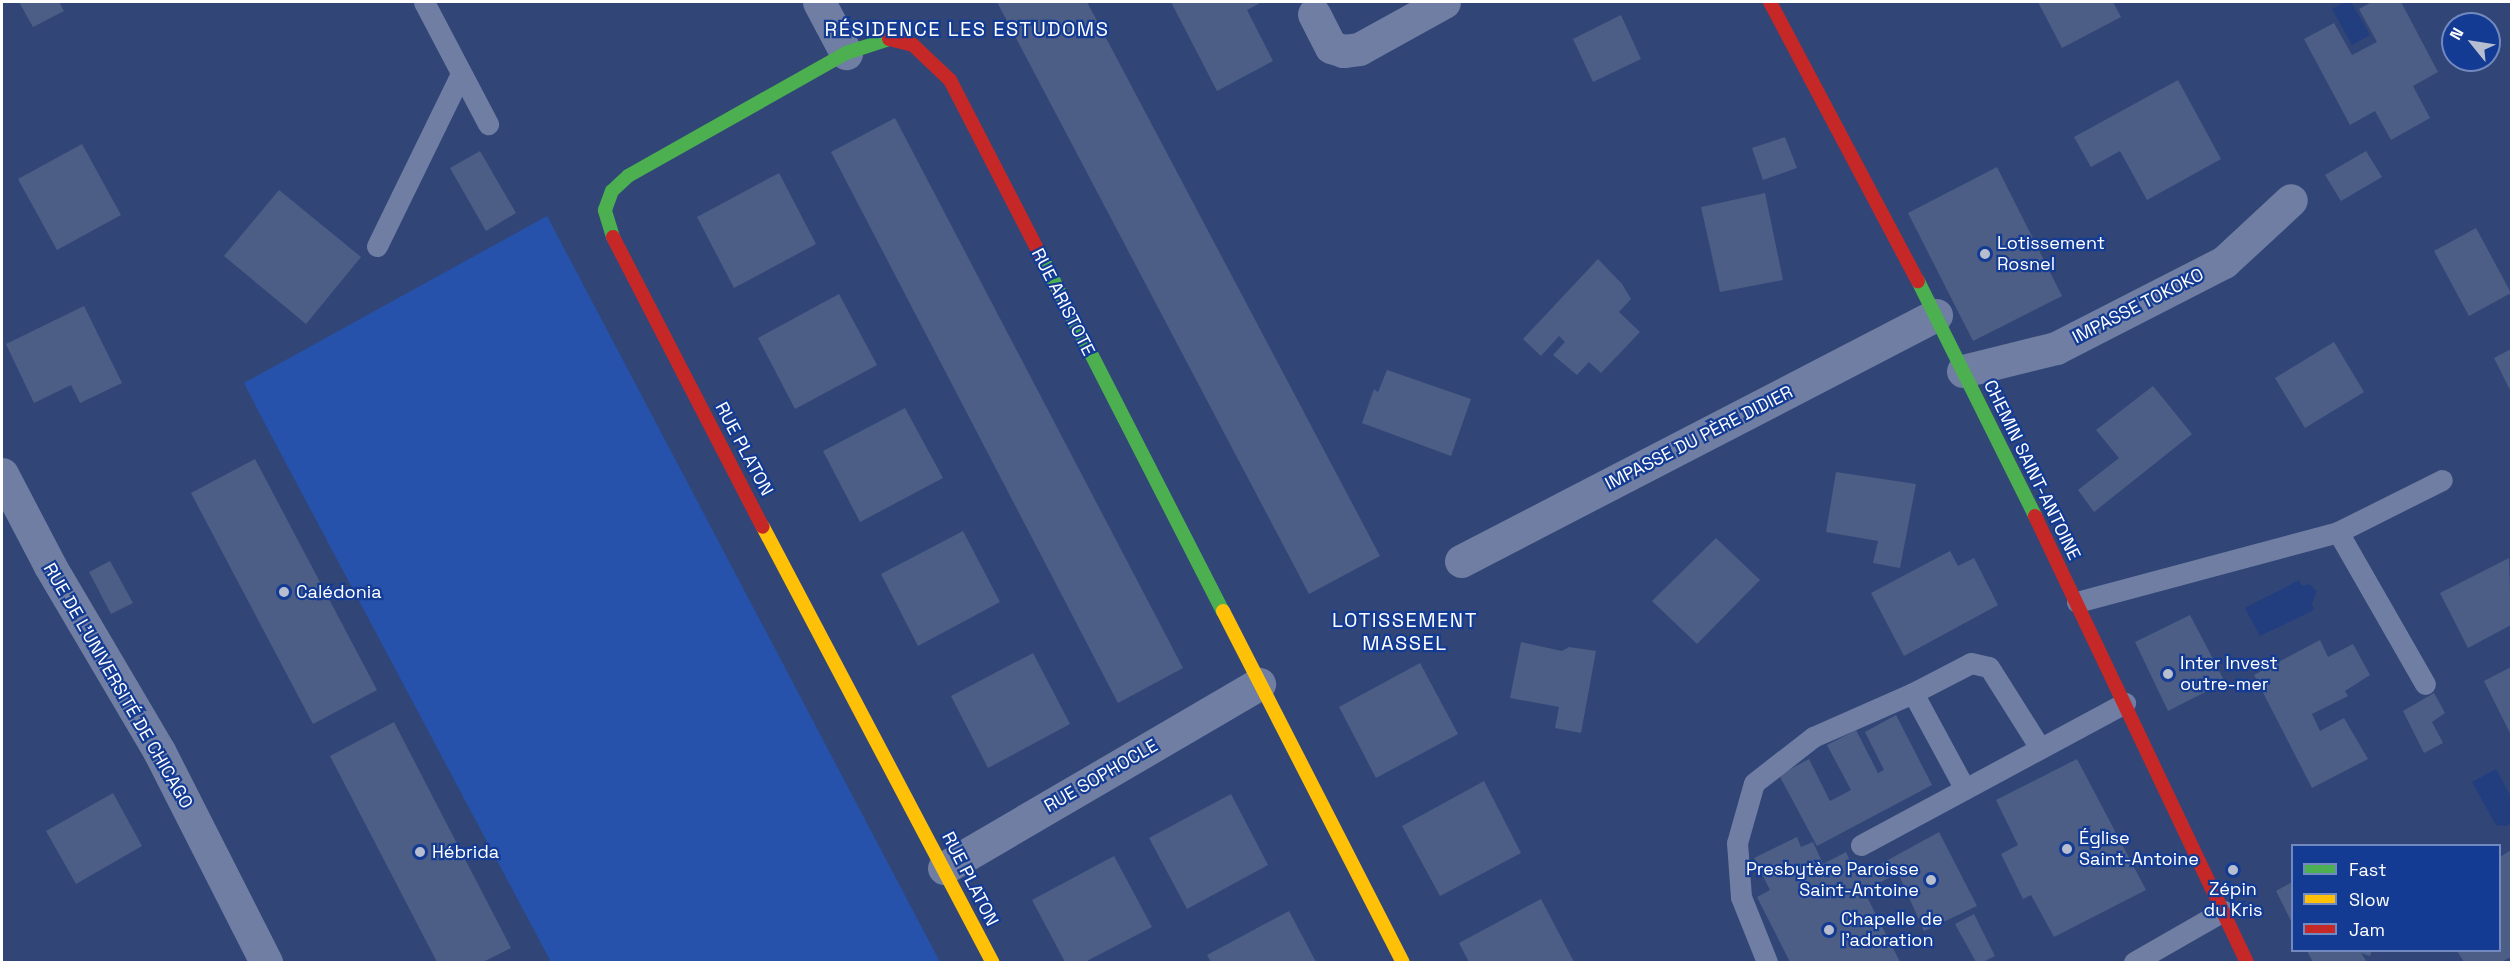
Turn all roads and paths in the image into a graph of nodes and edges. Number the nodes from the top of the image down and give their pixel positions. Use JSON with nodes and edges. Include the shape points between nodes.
{"nodes":[{"id":1,"x":424,"y":2,"type":"edge"},
{"id":2,"x":819,"y":2,"type":"edge"},
{"id":3,"x":1444,"y":2,"type":"edge"},
{"id":4,"x":1770,"y":2,"type":"edge"},
{"id":5,"x":1314,"y":14,"type":"dead end"},
{"id":6,"x":846,"y":53,"type":"junction"},
{"id":7,"x":461,"y":74,"type":"junction"},
{"id":8,"x":488,"y":124,"type":"dead end"},
{"id":9,"x":2291,"y":200,"type":"dead end"},
{"id":10,"x":377,"y":246,"type":"dead end"},
{"id":11,"x":1936,"y":315,"type":"junction"},
{"id":12,"x":1963,"y":370,"type":"junction"},
{"id":13,"x":2,"y":474,"type":"edge"},
{"id":14,"x":2442,"y":480,"type":"dead end"},
{"id":15,"x":2338,"y":532,"type":"junction"},
{"id":16,"x":1461,"y":561,"type":"dead end"},
{"id":17,"x":2077,"y":602,"type":"junction"},
{"id":18,"x":1259,"y":684,"type":"junction"},
{"id":19,"x":2425,"y":684,"type":"dead end"},
{"id":20,"x":1913,"y":693,"type":"junction"},
{"id":21,"x":2126,"y":703,"type":"junction"},
{"id":22,"x":2040,"y":748,"type":"junction"},
{"id":23,"x":1965,"y":789,"type":"junction"},
{"id":24,"x":1861,"y":845,"type":"dead end"},
{"id":25,"x":944,"y":868,"type":"junction"},
{"id":26,"x":2223,"y":911,"type":"junction"},
{"id":27,"x":266,"y":963,"type":"edge"},
{"id":28,"x":992,"y":963,"type":"edge"},
{"id":29,"x":1403,"y":963,"type":"edge"},
{"id":30,"x":1767,"y":963,"type":"edge"},
{"id":31,"x":2134,"y":963,"type":"edge"},
{"id":32,"x":2247,"y":963,"type":"edge"}],
"edges":[{"from":1,"to":7,"type":"lane"},
{"from":2,"to":6,"type":"street"},
{"from":3,"to":5,"type":"street","via":[[1359,49],[1343,51],[1331,47]]},
{"from":4,"to":11,"type":"street","name":"CHEMIN SAINT-ANTOINE"},
{"from":6,"to":18,"type":"street","name":"RUE ARISTOTE","via":[[868,42],[898,39],[925,53],[950,80]]},
{"from":6,"to":25,"type":"street","name":"RUE PLATON","via":[[628,176],[612,191],[606,210],[609,229],[626,265]]},
{"from":7,"to":8,"type":"lane"},
{"from":7,"to":10,"type":"lane"},
{"from":9,"to":12,"type":"street","name":"IMPASSE TOKOKO","via":[[2224,262],[2056,348]]},
{"from":11,"to":12,"type":"street","name":"CHEMIN SAINT-ANTOINE"},
{"from":11,"to":16,"type":"street","name":"IMPASSE DU PÈRE DIDIER"},
{"from":12,"to":17,"type":"street","name":"CHEMIN SAINT-ANTOINE"},
{"from":13,"to":27,"type":"street","name":"RUE DE L’UNIVERSITÉ DE CHICAGO","via":[[50,566],[159,751]]},
{"from":14,"to":15,"type":"lane"},
{"from":15,"to":17,"type":"lane"},
{"from":15,"to":19,"type":"lane"},
{"from":17,"to":21,"type":"street","name":"CHEMIN SAINT-ANTOINE"},
{"from":18,"to":25,"type":"street","name":"RUE SOPHOCLE"},
{"from":18,"to":29,"type":"street","name":"RUE ARISTOTE"},
{"from":20,"to":22,"type":"lane","via":[[1971,663],[1989,667]]},
{"from":20,"to":23,"type":"lane"},
{"from":20,"to":30,"type":"lane","via":[[1813,737],[1754,783],[1737,843],[1741,897]]},
{"from":21,"to":22,"type":"lane"},
{"from":21,"to":26,"type":"street","name":"CHEMIN SAINT-ANTOINE"},
{"from":22,"to":23,"type":"lane"},
{"from":23,"to":24,"type":"lane"},
{"from":25,"to":28,"type":"street","name":"RUE PLATON"},
{"from":26,"to":31,"type":"lane"},
{"from":26,"to":32,"type":"street","name":"CHEMIN SAINT-ANTOINE"}]}
